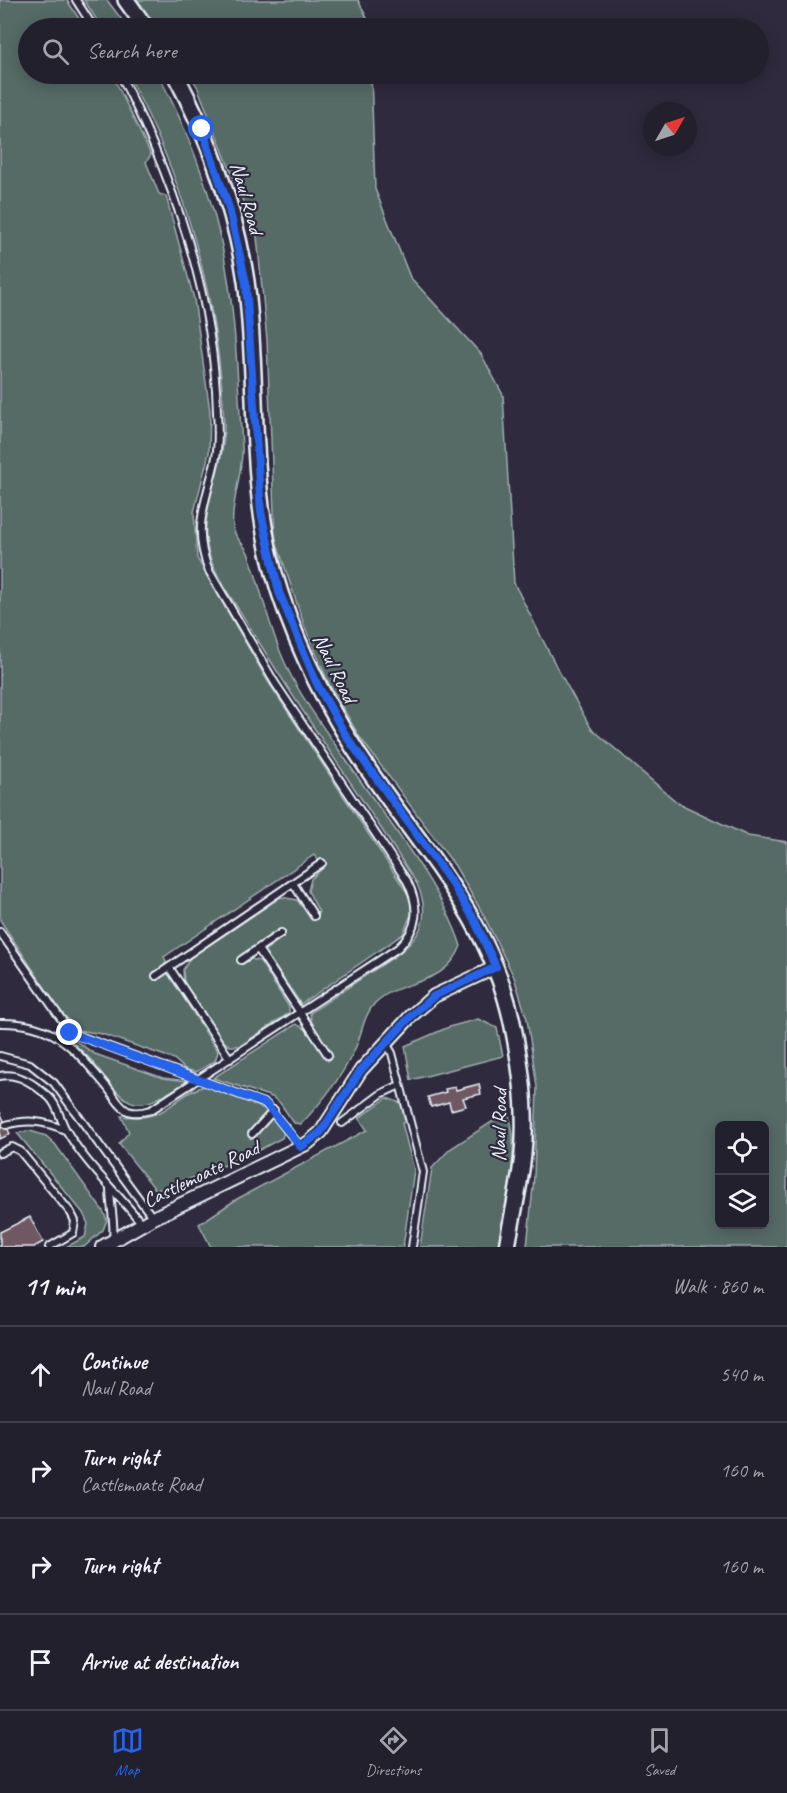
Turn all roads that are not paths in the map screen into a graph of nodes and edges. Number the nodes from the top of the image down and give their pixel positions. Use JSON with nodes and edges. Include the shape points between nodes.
{"nodes":[{"id":1,"x":76,"y":0,"type":"edge"},
{"id":2,"x":126,"y":0,"type":"edge"},
{"id":3,"x":88,"y":18,"type":"edge"},
{"id":4,"x":139,"y":18,"type":"edge"},
{"id":5,"x":125,"y":84,"type":"edge"},
{"id":6,"x":180,"y":84,"type":"edge"},
{"id":7,"x":322,"y":863,"type":"dead end"},
{"id":8,"x":293,"y":883,"type":"junction"},
{"id":9,"x":314,"y":916,"type":"dead end"},
{"id":10,"x":0,"y":932,"type":"edge"},
{"id":11,"x":281,"y":933,"type":"dead end"},
{"id":12,"x":258,"y":949,"type":"junction"},
{"id":13,"x":241,"y":960,"type":"dead end"},
{"id":14,"x":169,"y":967,"type":"junction"},
{"id":15,"x":496,"y":967,"type":"junction"},
{"id":16,"x":156,"y":976,"type":"dead end"},
{"id":17,"x":300,"y":1012,"type":"junction"},
{"id":18,"x":0,"y":1023,"type":"edge"},
{"id":19,"x":386,"y":1043,"type":"junction"},
{"id":20,"x":328,"y":1055,"type":"dead end"},
{"id":21,"x":0,"y":1056,"type":"edge"},
{"id":22,"x":230,"y":1059,"type":"junction"},
{"id":23,"x":0,"y":1076,"type":"edge"},
{"id":24,"x":198,"y":1081,"type":"junction"},
{"id":25,"x":400,"y":1085,"type":"junction"},
{"id":26,"x":274,"y":1110,"type":"junction"},
{"id":27,"x":342,"y":1123,"type":"dead end"},
{"id":28,"x":6,"y":1125,"type":"dead end"},
{"id":29,"x":66,"y":1130,"type":"junction"},
{"id":30,"x":252,"y":1134,"type":"dead end"},
{"id":31,"x":301,"y":1147,"type":"junction"},
{"id":32,"x":0,"y":1153,"type":"edge"},
{"id":33,"x":110,"y":1188,"type":"junction"},
{"id":34,"x":148,"y":1221,"type":"junction"},
{"id":35,"x":113,"y":1240,"type":"junction"},
{"id":36,"x":49,"y":1247,"type":"edge"},
{"id":37,"x":102,"y":1247,"type":"edge"},
{"id":38,"x":412,"y":1247,"type":"edge"},
{"id":39,"x":507,"y":1247,"type":"edge"}],
"edges":[{"from":1,"to":3,"type":"lane"},
{"from":2,"to":4,"type":"street"},
{"from":5,"to":17,"type":"lane","via":[[162,161],[181,216],[210,341],[218,434],[217,454],[200,516],[201,553],[275,683],[408,881],[418,910],[408,938],[398,948]]},
{"from":6,"to":15,"type":"street","name":"Naul Road","via":[[219,172],[240,250],[248,305],[261,512],[279,592],[317,684],[346,736],[453,885]]},
{"from":7,"to":8,"type":"lane"},
{"from":8,"to":9,"type":"lane"},
{"from":8,"to":14,"type":"lane"},
{"from":10,"to":24,"type":"lane","via":[[70,1033]]},
{"from":11,"to":12,"type":"lane"},
{"from":12,"to":13,"type":"lane"},
{"from":12,"to":17,"type":"lane"},
{"from":14,"to":16,"type":"lane"},
{"from":14,"to":22,"type":"lane"},
{"from":15,"to":19,"type":"street","name":"Castlemoate Road","via":[[434,996]]},
{"from":15,"to":39,"type":"street","name":"Naul Road","via":[[515,1036],[523,1116],[523,1153]]},
{"from":17,"to":20,"type":"lane"},
{"from":17,"to":22,"type":"lane"},
{"from":18,"to":24,"type":"lane","via":[[33,1024],[59,1037],[127,1110],[152,1110]]},
{"from":19,"to":25,"type":"lane"},
{"from":19,"to":31,"type":"street","name":"Castlemoate Road","via":[[361,1070],[321,1132]]},
{"from":21,"to":34,"type":"lane","via":[[30,1064],[54,1083]]},
{"from":22,"to":24,"type":"lane"},
{"from":23,"to":29,"type":"lane","via":[[12,1074],[28,1081],[52,1099]]},
{"from":24,"to":26,"type":"lane"},
{"from":25,"to":27,"type":"lane"},
{"from":25,"to":38,"type":"lane","via":[[423,1172]]},
{"from":26,"to":30,"type":"lane"},
{"from":26,"to":31,"type":"lane"},
{"from":28,"to":29,"type":"lane","via":[[23,1120],[47,1122]]},
{"from":29,"to":33,"type":"lane"},
{"from":31,"to":34,"type":"street","name":"Castlemoate Road"},
{"from":32,"to":36,"type":"lane","via":[[12,1148],[20,1151],[71,1213],[75,1221],[73,1233]]},
{"from":33,"to":34,"type":"lane"},
{"from":33,"to":35,"type":"lane"},
{"from":34,"to":35,"type":"street","name":"Castlemoate Road"},
{"from":35,"to":37,"type":"street","name":"Castlemoate Road"}]}
